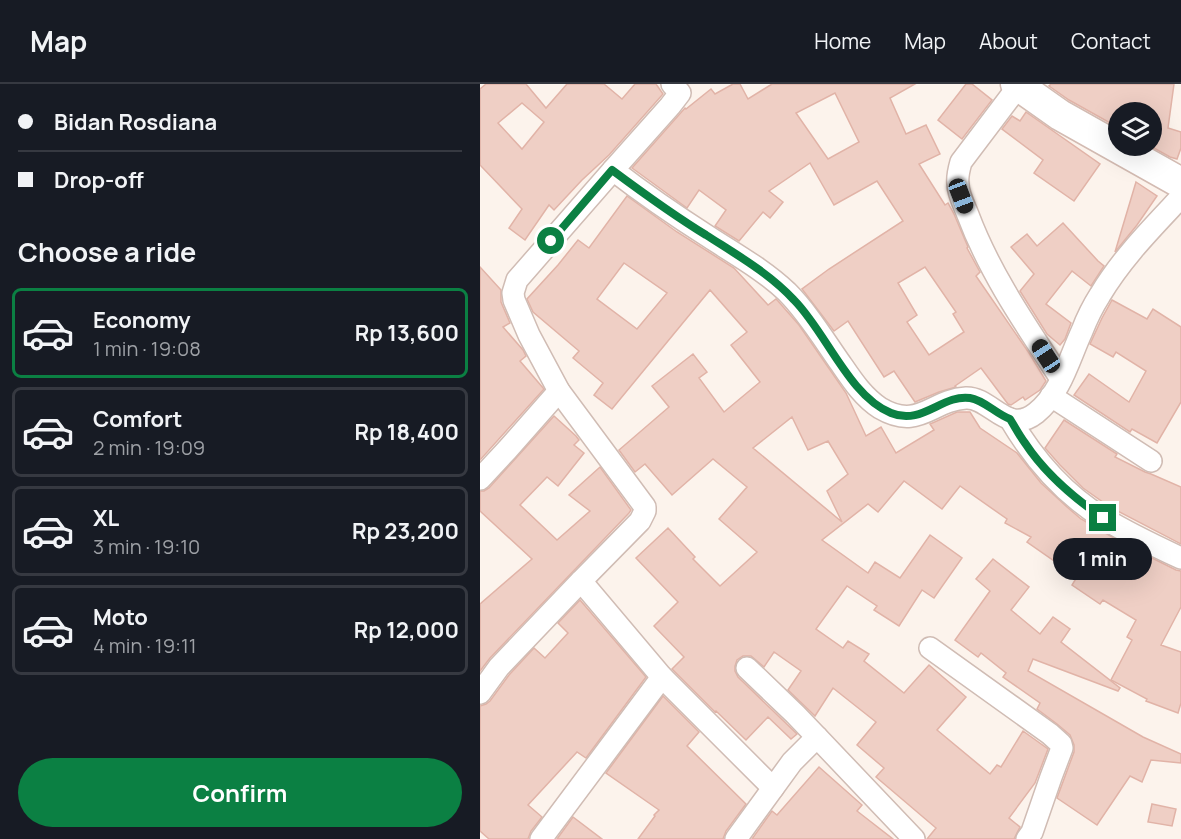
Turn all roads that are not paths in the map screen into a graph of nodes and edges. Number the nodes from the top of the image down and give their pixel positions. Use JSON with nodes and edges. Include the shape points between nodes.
{"nodes":[{"id":1,"x":1018,"y":85,"type":"edge"},
{"id":2,"x":682,"y":87,"type":"edge"},
{"id":3,"x":612,"y":170,"type":"junction"},
{"id":4,"x":1181,"y":183,"type":"edge"},
{"id":5,"x":1181,"y":197,"type":"edge"},
{"id":6,"x":1056,"y":388,"type":"junction"},
{"id":7,"x":559,"y":391,"type":"junction"},
{"id":8,"x":1010,"y":419,"type":"junction"},
{"id":9,"x":1151,"y":461,"type":"dead end"},
{"id":10,"x":480,"y":479,"type":"edge"},
{"id":11,"x":1181,"y":558,"type":"edge"},
{"id":12,"x":581,"y":581,"type":"junction"},
{"id":13,"x":930,"y":648,"type":"dead end"},
{"id":14,"x":747,"y":668,"type":"dead end"},
{"id":15,"x":662,"y":677,"type":"junction"},
{"id":16,"x":480,"y":693,"type":"edge"},
{"id":17,"x":818,"y":737,"type":"junction"},
{"id":18,"x":773,"y":788,"type":"junction"},
{"id":19,"x":541,"y":839,"type":"edge"},
{"id":20,"x":736,"y":839,"type":"edge"},
{"id":21,"x":914,"y":839,"type":"edge"},
{"id":22,"x":1027,"y":839,"type":"edge"}],
"edges":[{"from":1,"to":4,"type":"street","via":[[1060,116]]},
{"from":1,"to":6,"type":"street","via":[[961,162],[958,186],[983,251]]},
{"from":2,"to":3,"type":"street","via":[[670,106]]},
{"from":3,"to":7,"type":"street","via":[[514,287],[514,300],[528,335]]},
{"from":3,"to":8,"type":"street","via":[[785,290],[806,313],[856,385],[878,406],[907,417],[972,398]]},
{"from":5,"to":6,"type":"street","via":[[1133,248],[1102,292]]},
{"from":6,"to":8,"type":"street","via":[[1028,418]]},
{"from":6,"to":9,"type":"street"},
{"from":7,"to":10,"type":"street"},
{"from":7,"to":12,"type":"street","via":[[645,507],[640,521]]},
{"from":8,"to":11,"type":"street","via":[[1035,457],[1086,506]]},
{"from":12,"to":15,"type":"street"},
{"from":12,"to":16,"type":"street","via":[[499,667]]},
{"from":13,"to":22,"type":"street","via":[[1061,744],[1062,753]]},
{"from":14,"to":17,"type":"street"},
{"from":15,"to":18,"type":"street"},
{"from":15,"to":19,"type":"street"},
{"from":17,"to":18,"type":"street"},
{"from":17,"to":21,"type":"street"},
{"from":18,"to":20,"type":"street"}]}
